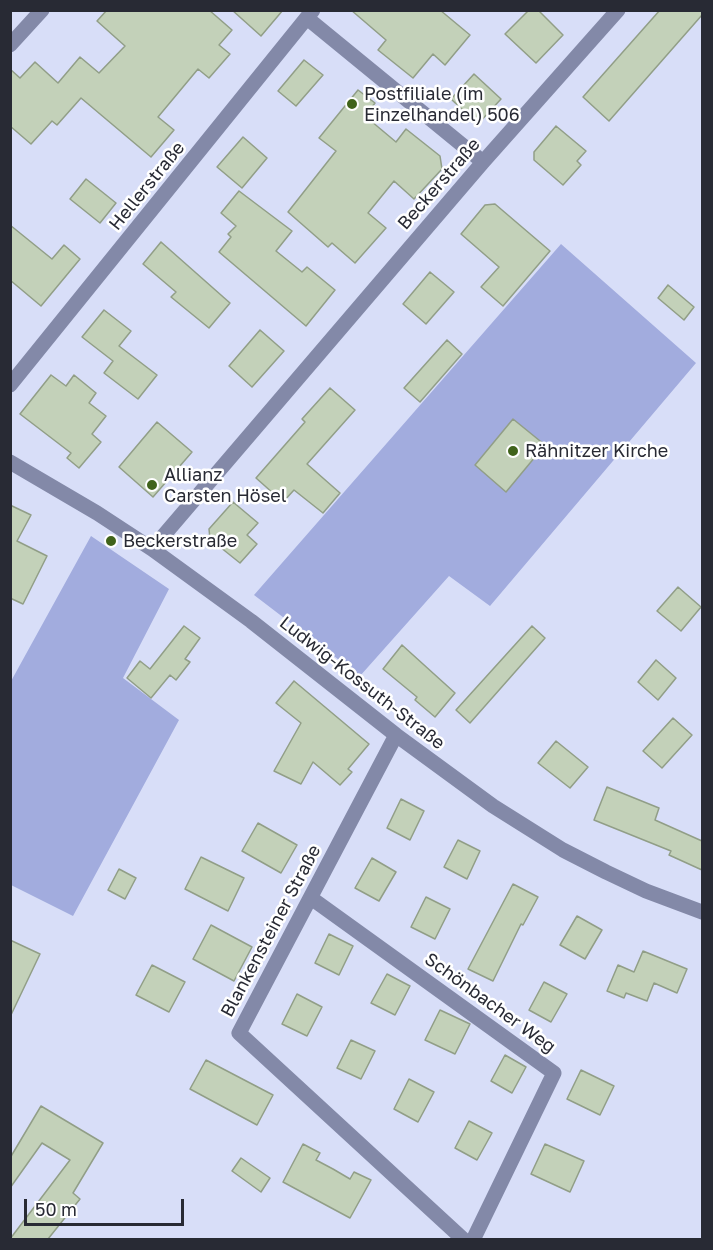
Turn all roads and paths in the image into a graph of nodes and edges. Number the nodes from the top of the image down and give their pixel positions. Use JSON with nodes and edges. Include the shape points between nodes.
{"nodes":[{"id":1,"x":42,"y":10,"type":"edge"},
{"id":2,"x":618,"y":10,"type":"edge"},
{"id":3,"x":310,"y":14,"type":"edge"},
{"id":4,"x":10,"y":45,"type":"edge"},
{"id":5,"x":483,"y":162,"type":"junction"},
{"id":6,"x":10,"y":385,"type":"edge"},
{"id":7,"x":10,"y":462,"type":"edge"},
{"id":8,"x":152,"y":549,"type":"junction"},
{"id":9,"x":396,"y":735,"type":"junction"},
{"id":10,"x":311,"y":898,"type":"junction"},
{"id":11,"x":702,"y":912,"type":"edge"},
{"id":12,"x":464,"y":1239,"type":"edge"},
{"id":13,"x":473,"y":1239,"type":"edge"}],
"edges":[{"from":1,"to":4,"type":"street"},
{"from":2,"to":5,"type":"street","name":"Beckerstraße"},
{"from":3,"to":5,"type":"street"},
{"from":3,"to":6,"type":"street","name":"Hellerstraße"},
{"from":5,"to":8,"type":"street","name":"Beckerstraße"},
{"from":7,"to":8,"type":"street","name":"Ludwig-Kossuth-Straße"},
{"from":8,"to":9,"type":"street","name":"Ludwig-Kossuth-Straße"},
{"from":9,"to":10,"type":"street","name":"Blankensteiner Straße"},
{"from":9,"to":11,"type":"street","name":"Ludwig-Kossuth-Straße","via":[[493,806],[566,851],[646,891]]},
{"from":10,"to":12,"type":"street","name":"Blankensteiner Straße","via":[[238,1033]]},
{"from":10,"to":13,"type":"street","name":"Schönbacher Weg","via":[[554,1073]]}]}
